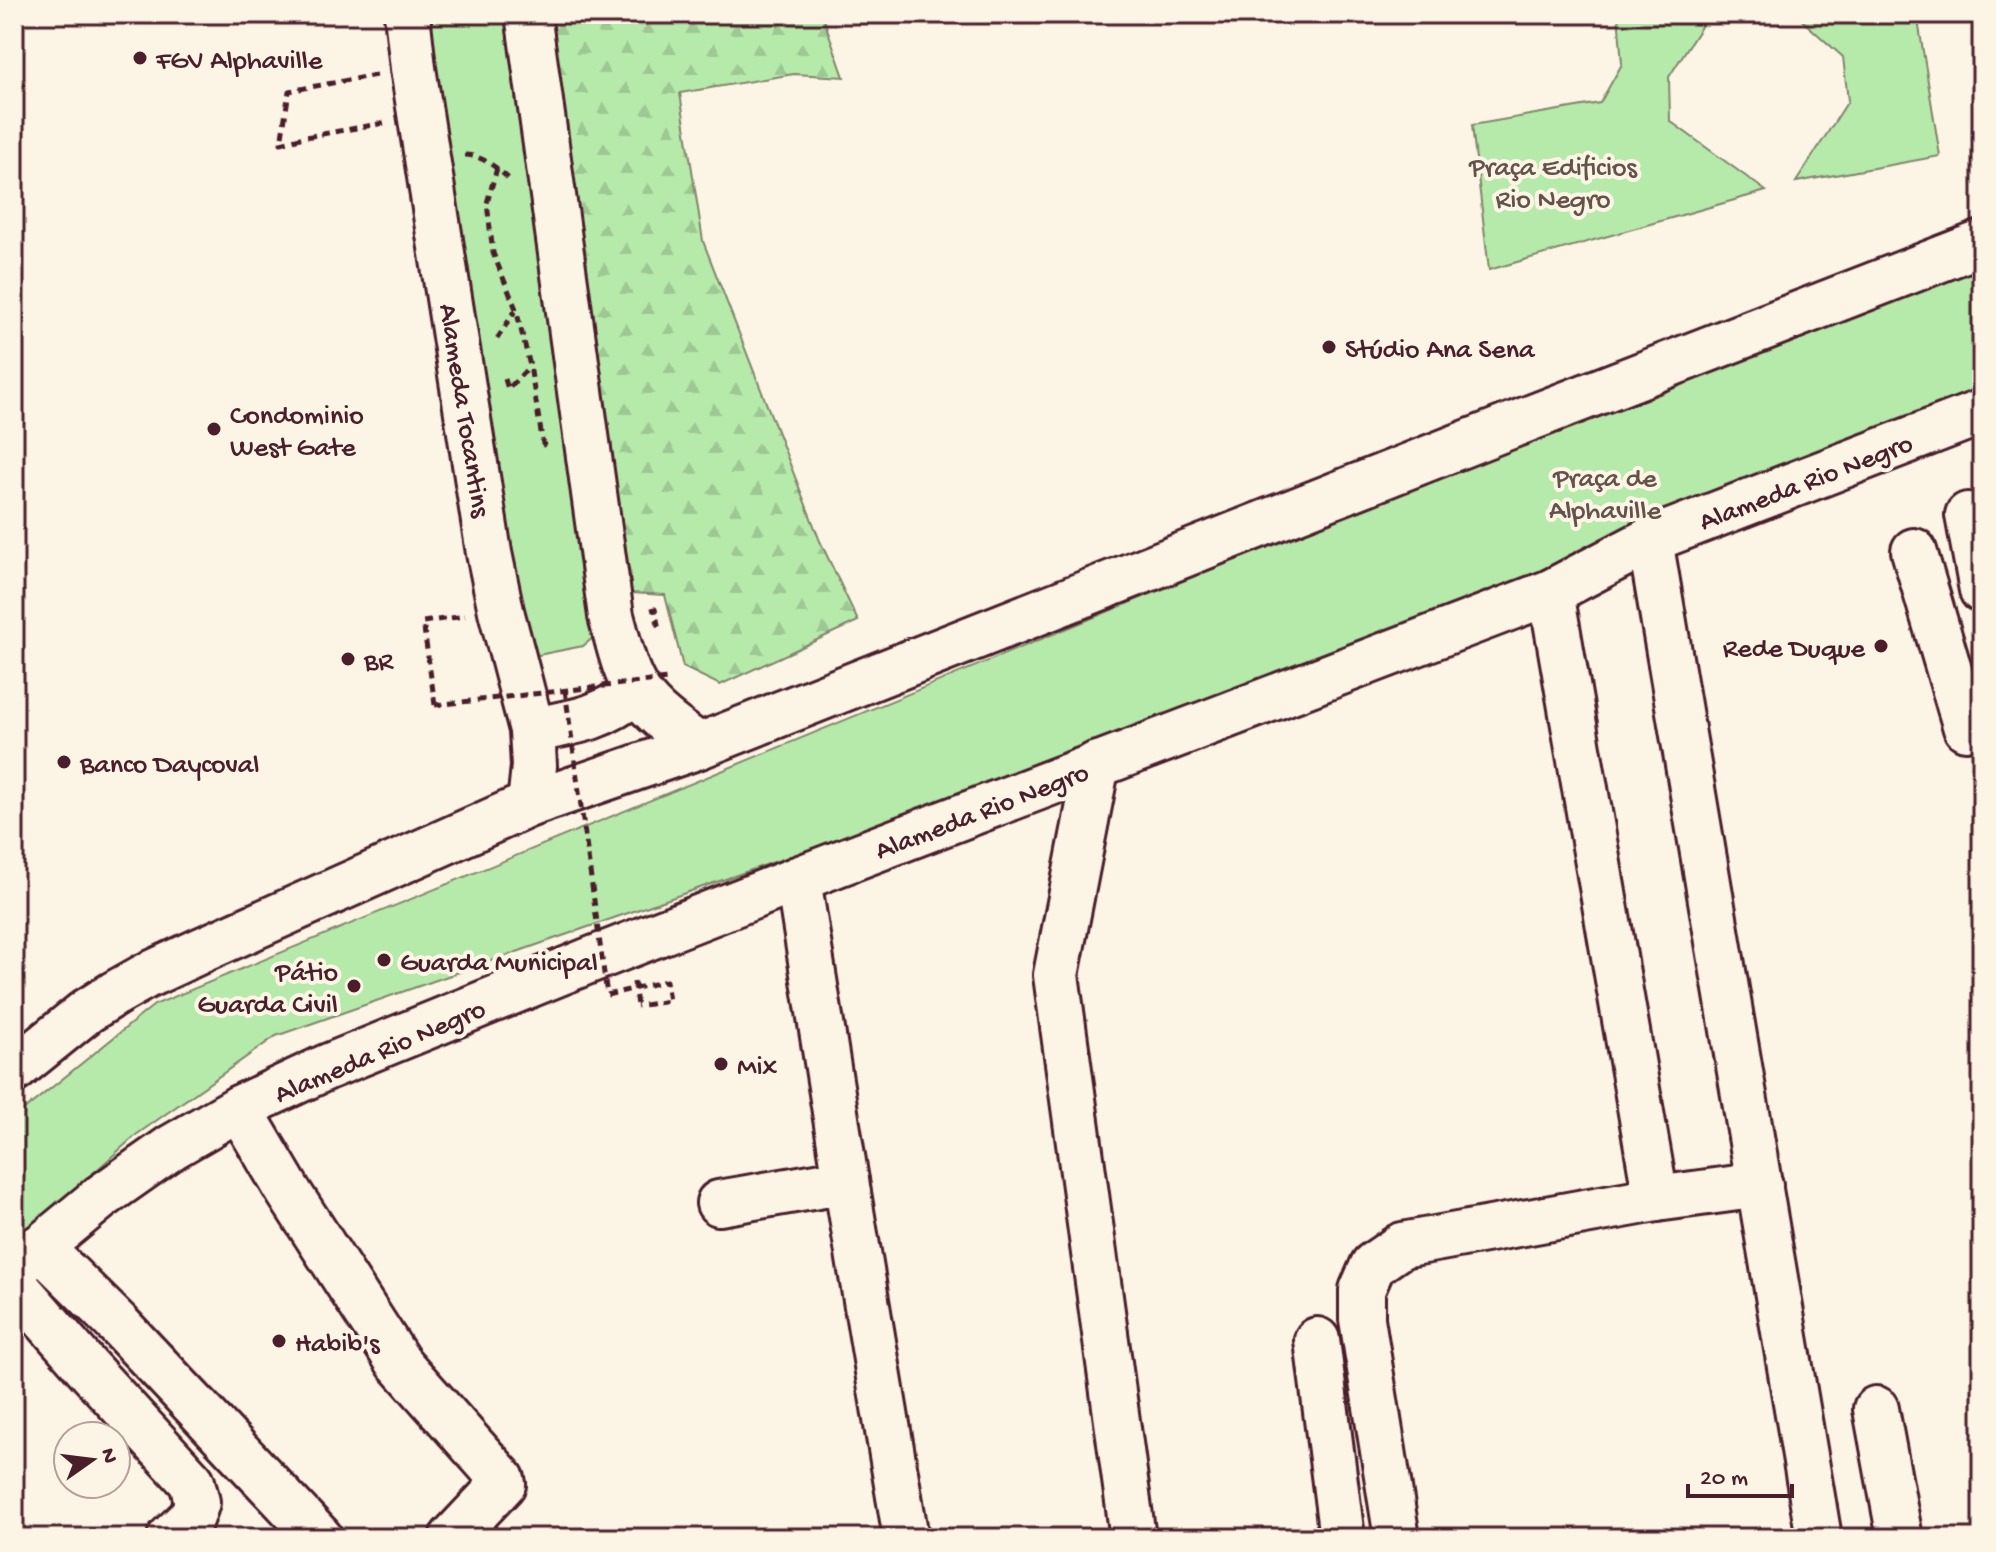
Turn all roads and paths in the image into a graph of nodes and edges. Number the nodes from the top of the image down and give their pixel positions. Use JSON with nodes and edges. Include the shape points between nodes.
{"nodes":[{"id":1,"x":407,"y":14,"type":"edge"},
{"id":2,"x":528,"y":14,"type":"edge"},
{"id":3,"x":413,"y":68,"type":"junction"},
{"id":4,"x":421,"y":116,"type":"junction"},
{"id":5,"x":429,"y":159,"type":"junction"},
{"id":6,"x":554,"y":197,"type":"junction"},
{"id":7,"x":1982,"y":243,"type":"edge"},
{"id":8,"x":516,"y":309,"type":"dead end"},
{"id":9,"x":494,"y":345,"type":"dead end"},
{"id":10,"x":530,"y":366,"type":"dead end"},
{"id":11,"x":503,"y":375,"type":"dead end"},
{"id":12,"x":1982,"y":412,"type":"edge"},
{"id":13,"x":1968,"y":515,"type":"dead end"},
{"id":14,"x":1650,"y":540,"type":"junction"},
{"id":15,"x":1914,"y":551,"type":"dead end"},
{"id":16,"x":1982,"y":590,"type":"edge"},
{"id":17,"x":1551,"y":592,"type":"junction"},
{"id":18,"x":423,"y":622,"type":"dead end"},
{"id":19,"x":652,"y":685,"type":"junction"},
{"id":20,"x":565,"y":690,"type":"junction"},
{"id":21,"x":1966,"y":728,"type":"dead end"},
{"id":22,"x":532,"y":730,"type":"junction"},
{"id":23,"x":699,"y":746,"type":"junction"},
{"id":24,"x":1097,"y":764,"type":"junction"},
{"id":25,"x":530,"y":804,"type":"junction"},
{"id":26,"x":798,"y":879,"type":"junction"},
{"id":27,"x":637,"y":1006,"type":"dead end"},
{"id":28,"x":14,"y":1070,"type":"edge"},
{"id":29,"x":239,"y":1108,"type":"junction"},
{"id":30,"x":846,"y":1181,"type":"junction"},
{"id":31,"x":1760,"y":1185,"type":"junction"},
{"id":32,"x":1656,"y":1199,"type":"junction"},
{"id":33,"x":719,"y":1203,"type":"dead end"},
{"id":34,"x":27,"y":1258,"type":"edge"},
{"id":35,"x":14,"y":1284,"type":"edge"},
{"id":36,"x":1317,"y":1340,"type":"dead end"},
{"id":37,"x":1876,"y":1409,"type":"dead end"},
{"id":38,"x":170,"y":1538,"type":"edge"},
{"id":39,"x":320,"y":1538,"type":"edge"},
{"id":40,"x":452,"y":1538,"type":"edge"},
{"id":41,"x":906,"y":1538,"type":"edge"},
{"id":42,"x":1133,"y":1538,"type":"edge"},
{"id":43,"x":1342,"y":1538,"type":"edge"},
{"id":44,"x":1397,"y":1538,"type":"edge"},
{"id":45,"x":1819,"y":1538,"type":"edge"},
{"id":46,"x":1900,"y":1538,"type":"edge"}],
"edges":[{"from":1,"to":3,"type":"main road","name":"Alameda Tocantins"},
{"from":2,"to":6,"type":"main road"},
{"from":3,"to":4,"type":"main road","name":"Alameda Tocantins"},
{"from":3,"to":4,"type":"path","via":[[289,91],[281,143]]},
{"from":4,"to":5,"type":"main road","name":"Alameda Tocantins"},
{"from":5,"to":6,"type":"path","via":[[470,154],[497,168],[519,189]]},
{"from":5,"to":22,"type":"main road","name":"Alameda Tocantins","via":[[489,553]]},
{"from":6,"to":19,"type":"main road","via":[[611,616],[621,654]]},
{"from":7,"to":23,"type":"main road"},
{"from":8,"to":9,"type":"path"},
{"from":10,"to":11,"type":"path","via":[[508,389]]},
{"from":12,"to":14,"type":"main road","name":"Alameda Rio Negro"},
{"from":13,"to":16,"type":"main road"},
{"from":14,"to":17,"type":"main road","name":"Alameda Rio Negro"},
{"from":14,"to":31,"type":"main road"},
{"from":15,"to":21,"type":"main road"},
{"from":17,"to":24,"type":"main road","name":"Alameda Rio Negro"},
{"from":17,"to":32,"type":"main road"},
{"from":18,"to":20,"type":"path","bridge":true,"via":[[435,705]]},
{"from":19,"to":20,"type":"path","bridge":true},
{"from":19,"to":22,"type":"main road","via":[[595,717]]},
{"from":19,"to":23,"type":"main road","via":[[665,721]]},
{"from":20,"to":27,"type":"path","bridge":true,"via":[[607,995],[666,981],[669,1001]]},
{"from":22,"to":25,"type":"main road","name":"Alameda Tocantins"},
{"from":23,"to":25,"type":"main road"},
{"from":24,"to":26,"type":"main road","name":"Alameda Rio Negro"},
{"from":24,"to":42,"type":"main road","via":[[1056,975]]},
{"from":25,"to":28,"type":"main road","via":[[146,976],[87,1011]]},
{"from":26,"to":29,"type":"main road","name":"Alameda Rio Negro","via":[[327,1067]]},
{"from":26,"to":30,"type":"main road"},
{"from":29,"to":34,"type":"main road","name":"Alameda Rio Negro","via":[[160,1155]]},
{"from":29,"to":40,"type":"main road","via":[[399,1363],[502,1479]]},
{"from":30,"to":33,"type":"main road"},
{"from":30,"to":41,"type":"main road"},
{"from":31,"to":32,"type":"main road"},
{"from":31,"to":45,"type":"main road"},
{"from":32,"to":44,"type":"main road","via":[[1402,1245],[1373,1265],[1362,1290],[1362,1319]]},
{"from":34,"to":39,"type":"main road","via":[[128,1334]]},
{"from":35,"to":38,"type":"main road","via":[[192,1482],[197,1502],[192,1517]]},
{"from":36,"to":43,"type":"main road"},
{"from":37,"to":46,"type":"main road"}]}
